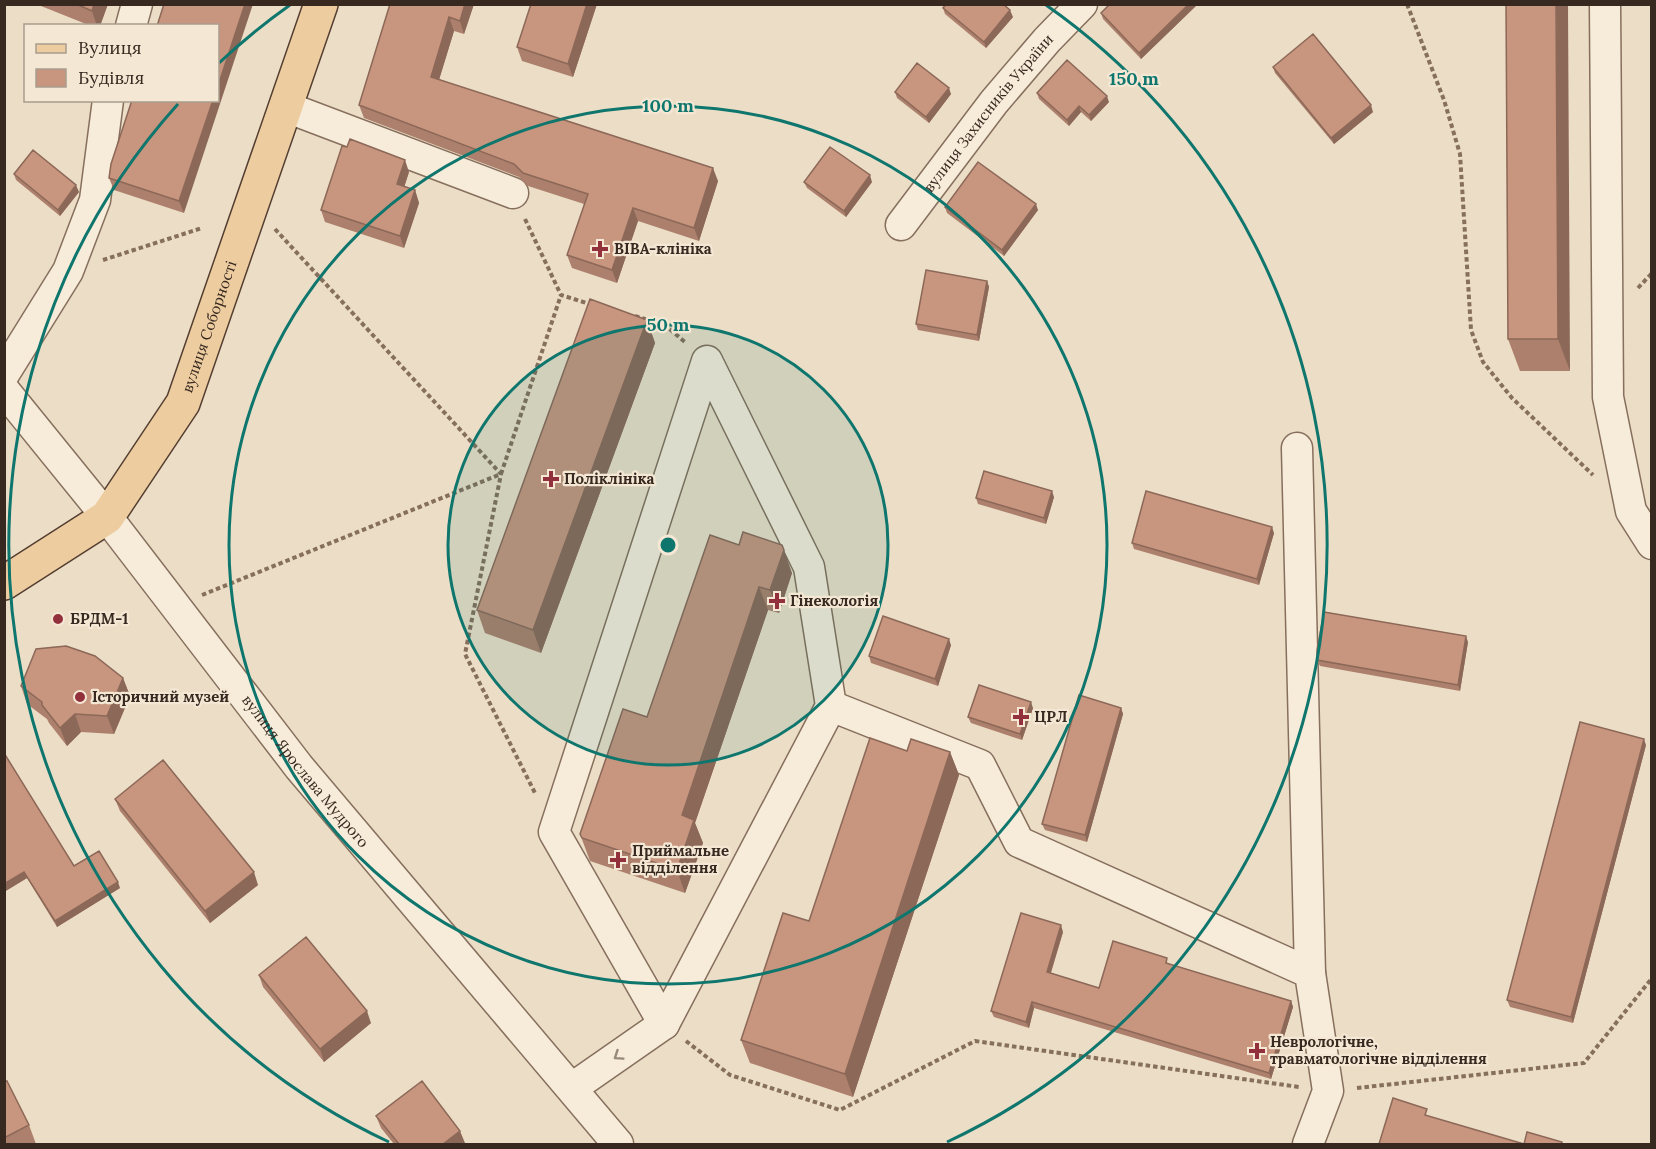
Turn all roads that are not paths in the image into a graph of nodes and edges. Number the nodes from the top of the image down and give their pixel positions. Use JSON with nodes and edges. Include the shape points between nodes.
{"nodes":[{"id":1,"x":137,"y":4,"type":"edge"},
{"id":2,"x":321,"y":4,"type":"edge"},
{"id":3,"x":1082,"y":4,"type":"edge"},
{"id":4,"x":1605,"y":4,"type":"edge"},
{"id":5,"x":131,"y":24,"type":"edge"},
{"id":6,"x":108,"y":102,"type":"edge"},
{"id":7,"x":286,"y":107,"type":"junction"},
{"id":8,"x":513,"y":193,"type":"road end"},
{"id":9,"x":901,"y":225,"type":"dead end"},
{"id":10,"x":4,"y":374,"type":"edge"},
{"id":11,"x":4,"y":390,"type":"edge"},
{"id":12,"x":1297,"y":448,"type":"dead end"},
{"id":13,"x":107,"y":517,"type":"junction"},
{"id":14,"x":1652,"y":544,"type":"edge"},
{"id":15,"x":4,"y":583,"type":"edge"},
{"id":16,"x":831,"y":706,"type":"junction"},
{"id":17,"x":1310,"y":973,"type":"junction"},
{"id":18,"x":664,"y":1024,"type":"junction"},
{"id":19,"x":572,"y":1088,"type":"junction"},
{"id":20,"x":618,"y":1144,"type":"edge"},
{"id":21,"x":1308,"y":1144,"type":"edge"}],
"edges":[{"from":1,"to":5,"type":"street"},
{"from":2,"to":7,"type":"main road","name":"вулиця Соборності"},
{"from":3,"to":9,"type":"street","name":"вулиця Захисників України","via":[[994,102]]},
{"from":4,"to":14,"type":"street","via":[[1608,397],[1631,511]]},
{"from":6,"to":10,"type":"street","via":[[96,200],[68,272]]},
{"from":7,"to":8,"type":"street"},
{"from":7,"to":13,"type":"main road","name":"вулиця Соборності","via":[[183,403]]},
{"from":11,"to":13,"type":"street","name":"вулиця Ярослава Мудрого"},
{"from":12,"to":17,"type":"street"},
{"from":13,"to":15,"type":"main road","name":"вулиця Соборності"},
{"from":13,"to":19,"type":"street","name":"вулиця Ярослава Мудрого","via":[[300,767]]},
{"from":16,"to":17,"type":"street","via":[[980,765],[1019,842]]},
{"from":16,"to":18,"type":"street"},
{"from":16,"to":18,"type":"street","via":[[809,567],[707,361],[554,831]]},
{"from":17,"to":21,"type":"street","via":[[1328,1091]]},
{"from":18,"to":19,"type":"street","one_way":true},
{"from":19,"to":20,"type":"street","name":"вулиця Ярослава Мудрого"}]}
